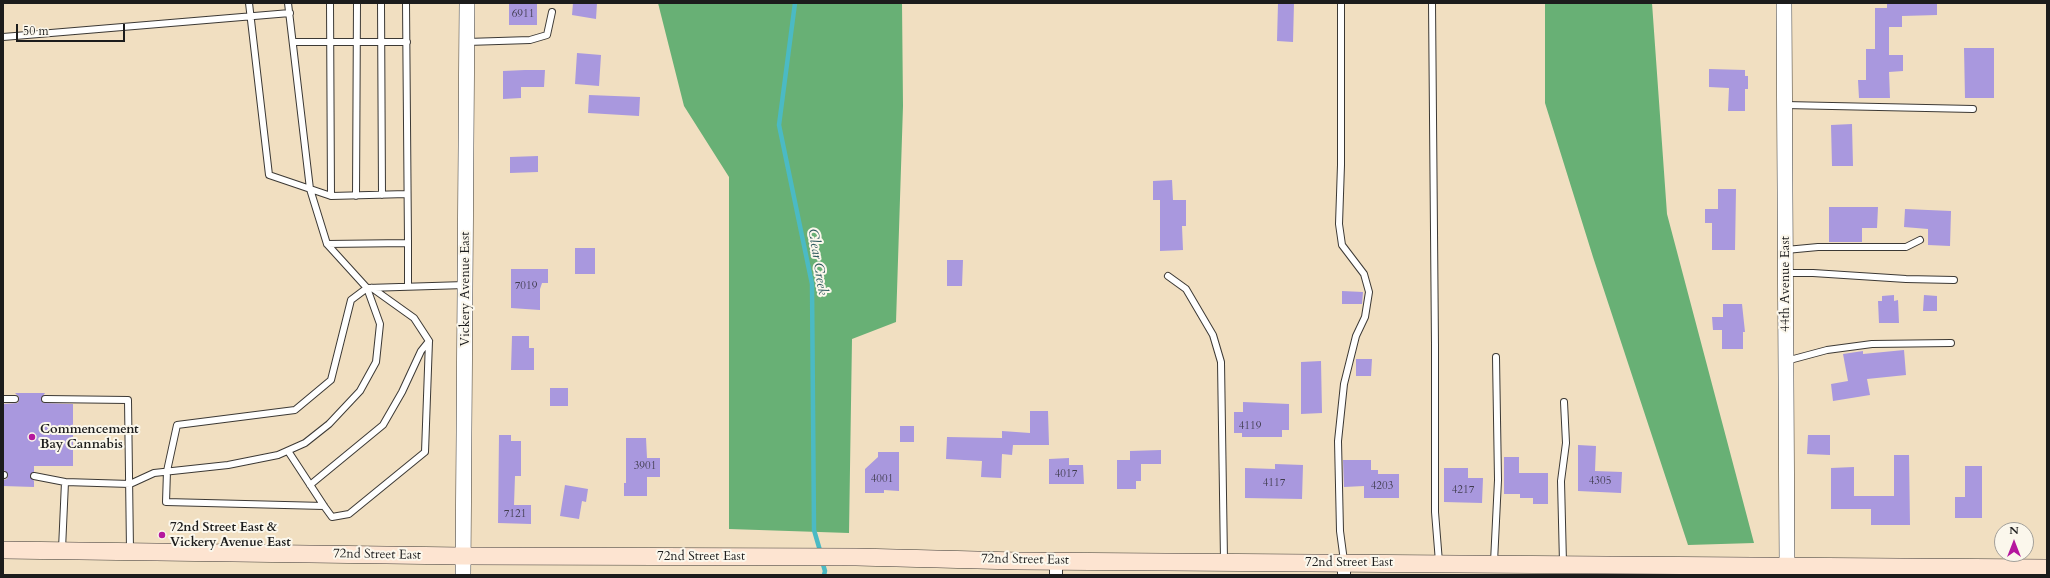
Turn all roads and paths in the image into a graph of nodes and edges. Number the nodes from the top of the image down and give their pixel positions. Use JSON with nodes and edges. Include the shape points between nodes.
{"nodes":[{"id":1,"x":249,"y":3,"type":"edge"},
{"id":2,"x":288,"y":3,"type":"edge"},
{"id":3,"x":330,"y":3,"type":"edge"},
{"id":4,"x":357,"y":3,"type":"edge"},
{"id":5,"x":381,"y":3,"type":"edge"},
{"id":6,"x":406,"y":3,"type":"edge"},
{"id":7,"x":467,"y":3,"type":"edge"},
{"id":8,"x":1341,"y":3,"type":"edge"},
{"id":9,"x":1432,"y":3,"type":"edge"},
{"id":10,"x":1784,"y":3,"type":"edge"},
{"id":11,"x":552,"y":12,"type":"dead end"},
{"id":12,"x":290,"y":13,"type":"junction"},
{"id":13,"x":250,"y":16,"type":"junction"},
{"id":14,"x":3,"y":37,"type":"edge"},
{"id":15,"x":294,"y":42,"type":"junction"},
{"id":16,"x":330,"y":42,"type":"junction"},
{"id":17,"x":358,"y":42,"type":"junction"},
{"id":18,"x":381,"y":42,"type":"junction"},
{"id":19,"x":406,"y":42,"type":"junction"},
{"id":20,"x":467,"y":42,"type":"junction"},
{"id":21,"x":1785,"y":105,"type":"junction"},
{"id":22,"x":1973,"y":109,"type":"dead end"},
{"id":23,"x":310,"y":189,"type":"junction"},
{"id":24,"x":407,"y":194,"type":"junction"},
{"id":25,"x":382,"y":195,"type":"junction"},
{"id":26,"x":331,"y":196,"type":"junction"},
{"id":27,"x":356,"y":196,"type":"junction"},
{"id":28,"x":1920,"y":240,"type":"dead end"},
{"id":29,"x":327,"y":244,"type":"junction"},
{"id":30,"x":408,"y":244,"type":"junction"},
{"id":31,"x":1786,"y":250,"type":"junction"},
{"id":32,"x":1786,"y":273,"type":"junction"},
{"id":33,"x":1168,"y":276,"type":"dead end"},
{"id":34,"x":1954,"y":280,"type":"dead end"},
{"id":35,"x":465,"y":285,"type":"junction"},
{"id":36,"x":408,"y":286,"type":"junction"},
{"id":37,"x":370,"y":288,"type":"junction"},
{"id":38,"x":429,"y":341,"type":"junction"},
{"id":39,"x":1951,"y":343,"type":"dead end"},
{"id":40,"x":1496,"y":357,"type":"dead end"},
{"id":41,"x":1786,"y":361,"type":"junction"},
{"id":42,"x":15,"y":399,"type":"dead end"},
{"id":43,"x":45,"y":399,"type":"dead end"},
{"id":44,"x":3,"y":400,"type":"edge"},
{"id":45,"x":1564,"y":402,"type":"dead end"},
{"id":46,"x":288,"y":450,"type":"junction"},
{"id":47,"x":167,"y":471,"type":"junction"},
{"id":48,"x":34,"y":476,"type":"dead end"},
{"id":49,"x":65,"y":482,"type":"junction"},
{"id":50,"x":130,"y":484,"type":"junction"},
{"id":51,"x":310,"y":485,"type":"junction"},
{"id":52,"x":324,"y":506,"type":"junction"},
{"id":53,"x":3,"y":550,"type":"edge"},
{"id":54,"x":62,"y":551,"type":"junction"},
{"id":55,"x":130,"y":552,"type":"junction"},
{"id":56,"x":463,"y":556,"type":"junction"},
{"id":57,"x":1224,"y":562,"type":"junction"},
{"id":58,"x":1439,"y":563,"type":"junction"},
{"id":59,"x":1494,"y":564,"type":"junction"},
{"id":60,"x":1563,"y":564,"type":"junction"},
{"id":61,"x":1787,"y":566,"type":"junction"},
{"id":62,"x":1056,"y":568,"type":"edge"},
{"id":63,"x":2047,"y":568,"type":"edge"},
{"id":64,"x":1344,"y":569,"type":"edge"},
{"id":65,"x":463,"y":575,"type":"edge"}],
"edges":[{"from":1,"to":13,"type":"lane"},
{"from":2,"to":12,"type":"lane"},
{"from":3,"to":16,"type":"lane"},
{"from":4,"to":17,"type":"lane"},
{"from":5,"to":18,"type":"lane"},
{"from":6,"to":19,"type":"lane"},
{"from":7,"to":20,"type":"street","name":"Vickery Avenue East"},
{"from":8,"to":64,"type":"lane","via":[[1339,224],[1342,245],[1364,274],[1369,292],[1365,317],[1356,336],[1344,384],[1338,441],[1340,532]]},
{"from":9,"to":58,"type":"lane","via":[[1435,512]]},
{"from":10,"to":21,"type":"street","name":"44th Avenue East"},
{"from":11,"to":20,"type":"lane","via":[[547,35],[530,40]]},
{"from":12,"to":13,"type":"lane"},
{"from":12,"to":15,"type":"lane"},
{"from":13,"to":14,"type":"lane"},
{"from":13,"to":23,"type":"lane","via":[[269,175]]},
{"from":15,"to":16,"type":"lane"},
{"from":15,"to":23,"type":"lane"},
{"from":16,"to":17,"type":"lane"},
{"from":16,"to":26,"type":"lane"},
{"from":17,"to":18,"type":"lane"},
{"from":17,"to":27,"type":"lane"},
{"from":18,"to":19,"type":"lane"},
{"from":18,"to":25,"type":"lane"},
{"from":19,"to":24,"type":"lane"},
{"from":20,"to":35,"type":"street","name":"Vickery Avenue East"},
{"from":21,"to":22,"type":"lane"},
{"from":21,"to":31,"type":"street","name":"44th Avenue East"},
{"from":23,"to":26,"type":"lane"},
{"from":23,"to":29,"type":"lane"},
{"from":24,"to":25,"type":"lane"},
{"from":24,"to":30,"type":"lane"},
{"from":25,"to":27,"type":"lane"},
{"from":26,"to":27,"type":"lane"},
{"from":28,"to":31,"type":"lane","via":[[1906,247],[1818,247]]},
{"from":29,"to":30,"type":"lane"},
{"from":29,"to":37,"type":"lane"},
{"from":30,"to":36,"type":"lane"},
{"from":31,"to":32,"type":"street","name":"44th Avenue East"},
{"from":32,"to":34,"type":"lane"},
{"from":32,"to":41,"type":"street","name":"44th Avenue East"},
{"from":33,"to":57,"type":"lane","via":[[1186,289],[1213,335],[1221,362]]},
{"from":35,"to":36,"type":"lane"},
{"from":35,"to":56,"type":"street","name":"Vickery Avenue East"},
{"from":36,"to":37,"type":"lane"},
{"from":37,"to":38,"type":"lane","via":[[414,318]]},
{"from":37,"to":46,"type":"lane","via":[[380,324],[376,362],[360,391],[329,424],[305,443]]},
{"from":37,"to":47,"type":"lane","via":[[351,300],[331,380],[294,410],[177,425]]},
{"from":38,"to":51,"type":"lane","via":[[420,351],[402,392],[383,425]]},
{"from":38,"to":52,"type":"lane","via":[[426,452],[349,514],[332,516]]},
{"from":39,"to":41,"type":"lane","via":[[1872,344],[1827,350]]},
{"from":40,"to":59,"type":"lane","via":[[1498,480]]},
{"from":41,"to":61,"type":"street","name":"44th Avenue East"},
{"from":42,"to":44,"type":"lane"},
{"from":43,"to":50,"type":"lane","via":[[128,400]]},
{"from":45,"to":60,"type":"lane","via":[[1566,443],[1561,512]]},
{"from":46,"to":47,"type":"lane","via":[[278,455],[228,465]]},
{"from":46,"to":51,"type":"lane"},
{"from":47,"to":50,"type":"lane","via":[[154,473]]},
{"from":47,"to":52,"type":"lane","via":[[166,502]]},
{"from":48,"to":49,"type":"lane"},
{"from":49,"to":50,"type":"lane"},
{"from":49,"to":54,"type":"lane"},
{"from":50,"to":55,"type":"lane"},
{"from":51,"to":52,"type":"lane"},
{"from":53,"to":54,"type":"main road","name":"72nd Street East"},
{"from":54,"to":55,"type":"main road","name":"72nd Street East"},
{"from":55,"to":56,"type":"main road","name":"72nd Street East"},
{"from":56,"to":62,"type":"main road","name":"72nd Street East","via":[[850,557]]},
{"from":56,"to":65,"type":"street","name":"Vickery Avenue East"},
{"from":57,"to":62,"type":"main road","name":"72nd Street East"},
{"from":57,"to":64,"type":"main road","name":"72nd Street East"},
{"from":58,"to":59,"type":"main road","name":"72nd Street East"},
{"from":58,"to":64,"type":"main road","name":"72nd Street East"},
{"from":59,"to":60,"type":"main road","name":"72nd Street East"},
{"from":60,"to":61,"type":"main road","name":"72nd Street East"},
{"from":61,"to":63,"type":"main road","name":"72nd Street East"}]}
